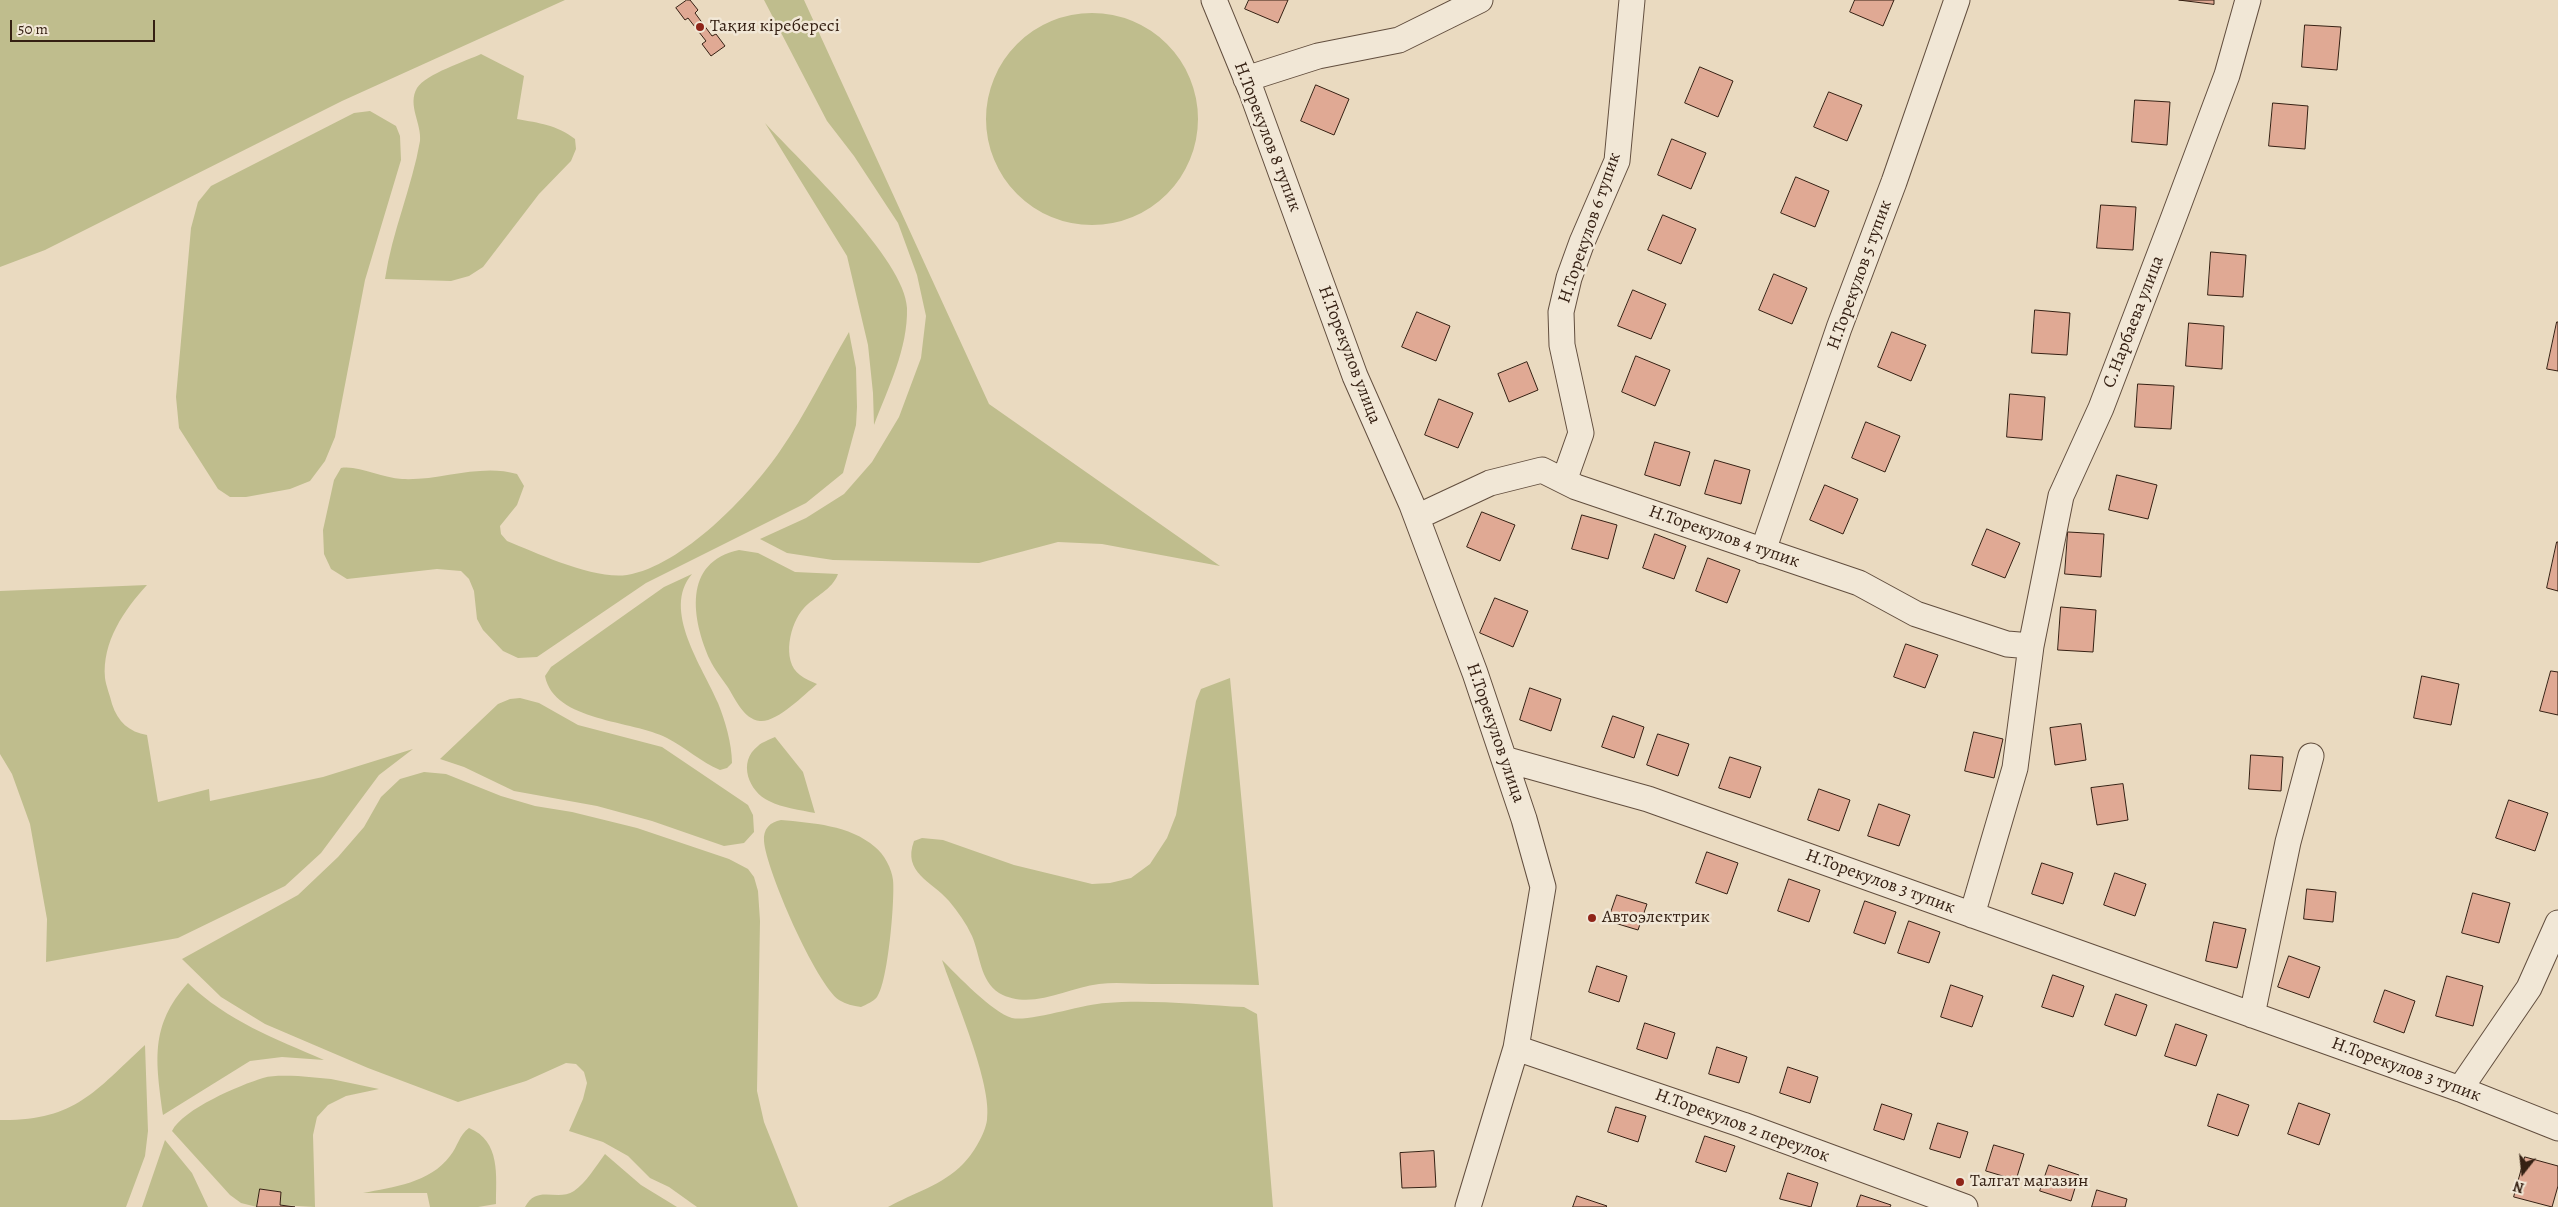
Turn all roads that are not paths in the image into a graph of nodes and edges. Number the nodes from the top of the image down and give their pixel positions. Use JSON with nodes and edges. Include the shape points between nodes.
{"nodes":[{"id":1,"x":1214,"y":0,"type":"edge"},
{"id":2,"x":1480,"y":0,"type":"edge"},
{"id":3,"x":1632,"y":0,"type":"edge"},
{"id":4,"x":1957,"y":0,"type":"edge"},
{"id":5,"x":2248,"y":0,"type":"edge"},
{"id":6,"x":1246,"y":79,"type":"junction"},
{"id":7,"x":1318,"y":276,"type":"joint"},
{"id":8,"x":1564,"y":481,"type":"junction"},
{"id":9,"x":1417,"y":517,"type":"junction"},
{"id":10,"x":1764,"y":551,"type":"junction"},
{"id":11,"x":2031,"y":646,"type":"junction"},
{"id":12,"x":2311,"y":756,"type":"dead end"},
{"id":13,"x":1504,"y":759,"type":"junction"},
{"id":14,"x":1972,"y":915,"type":"junction"},
{"id":15,"x":2558,"y":923,"type":"edge"},
{"id":16,"x":2252,"y":1015,"type":"junction"},
{"id":17,"x":1516,"y":1048,"type":"junction"},
{"id":18,"x":2460,"y":1089,"type":"junction"},
{"id":19,"x":2558,"y":1128,"type":"edge"},
{"id":20,"x":1468,"y":1207,"type":"edge"},
{"id":21,"x":1965,"y":1207,"type":"edge"}],
"edges":[{"from":1,"to":6,"type":"street","name":"Н.Торекулов 8 тупик"},
{"from":2,"to":6,"type":"street","via":[[1399,40],[1318,56]]},
{"from":3,"to":8,"type":"street","name":"Н.Торекулов 6 тупик","via":[[1617,161],[1582,242],[1561,312],[1562,345],[1581,433]]},
{"from":4,"to":10,"type":"street","name":"Н.Торекулов 5 тупик","via":[[1839,328]]},
{"from":5,"to":11,"type":"street","name":"С.Нарбаева улица","via":[[2227,75],[2172,222],[2101,408],[2061,496]]},
{"from":6,"to":7,"type":"street","name":"Н.Торекулов 8 тупик"},
{"from":7,"to":9,"type":"street","name":"Н.Торекулов улица","via":[[1354,376]]},
{"from":8,"to":9,"type":"street","name":"Н.Торекулов 4 тупик","via":[[1542,470],[1490,483]]},
{"from":8,"to":10,"type":"street","name":"Н.Торекулов 4 тупик"},
{"from":9,"to":13,"type":"street","name":"Н.Торекулов улица","via":[[1476,673]]},
{"from":10,"to":11,"type":"street","name":"Н.Торекулов 4 тупик","via":[[1859,583],[1916,614],[2007,644]]},
{"from":11,"to":14,"type":"street","name":"С.Нарбаева улица","via":[[2016,768]]},
{"from":12,"to":16,"type":"street","via":[[2288,842]]},
{"from":13,"to":14,"type":"street","name":"Н.Торекулов 3 тупик","via":[[1648,799]]},
{"from":13,"to":17,"type":"street","name":"Н.Торекулов улица","via":[[1543,887]]},
{"from":14,"to":16,"type":"street","name":"Н.Торекулов 3 тупик"},
{"from":15,"to":18,"type":"street","via":[[2529,988]]},
{"from":16,"to":18,"type":"street","name":"Н.Торекулов 3 тупик"},
{"from":17,"to":20,"type":"street","name":"Н.Торекулов улица"},
{"from":17,"to":21,"type":"street","name":"Н.Торекулов 2 переулок","via":[[1743,1125]]},
{"from":18,"to":19,"type":"street","name":"Н.Торекулов 3 тупик"}]}
